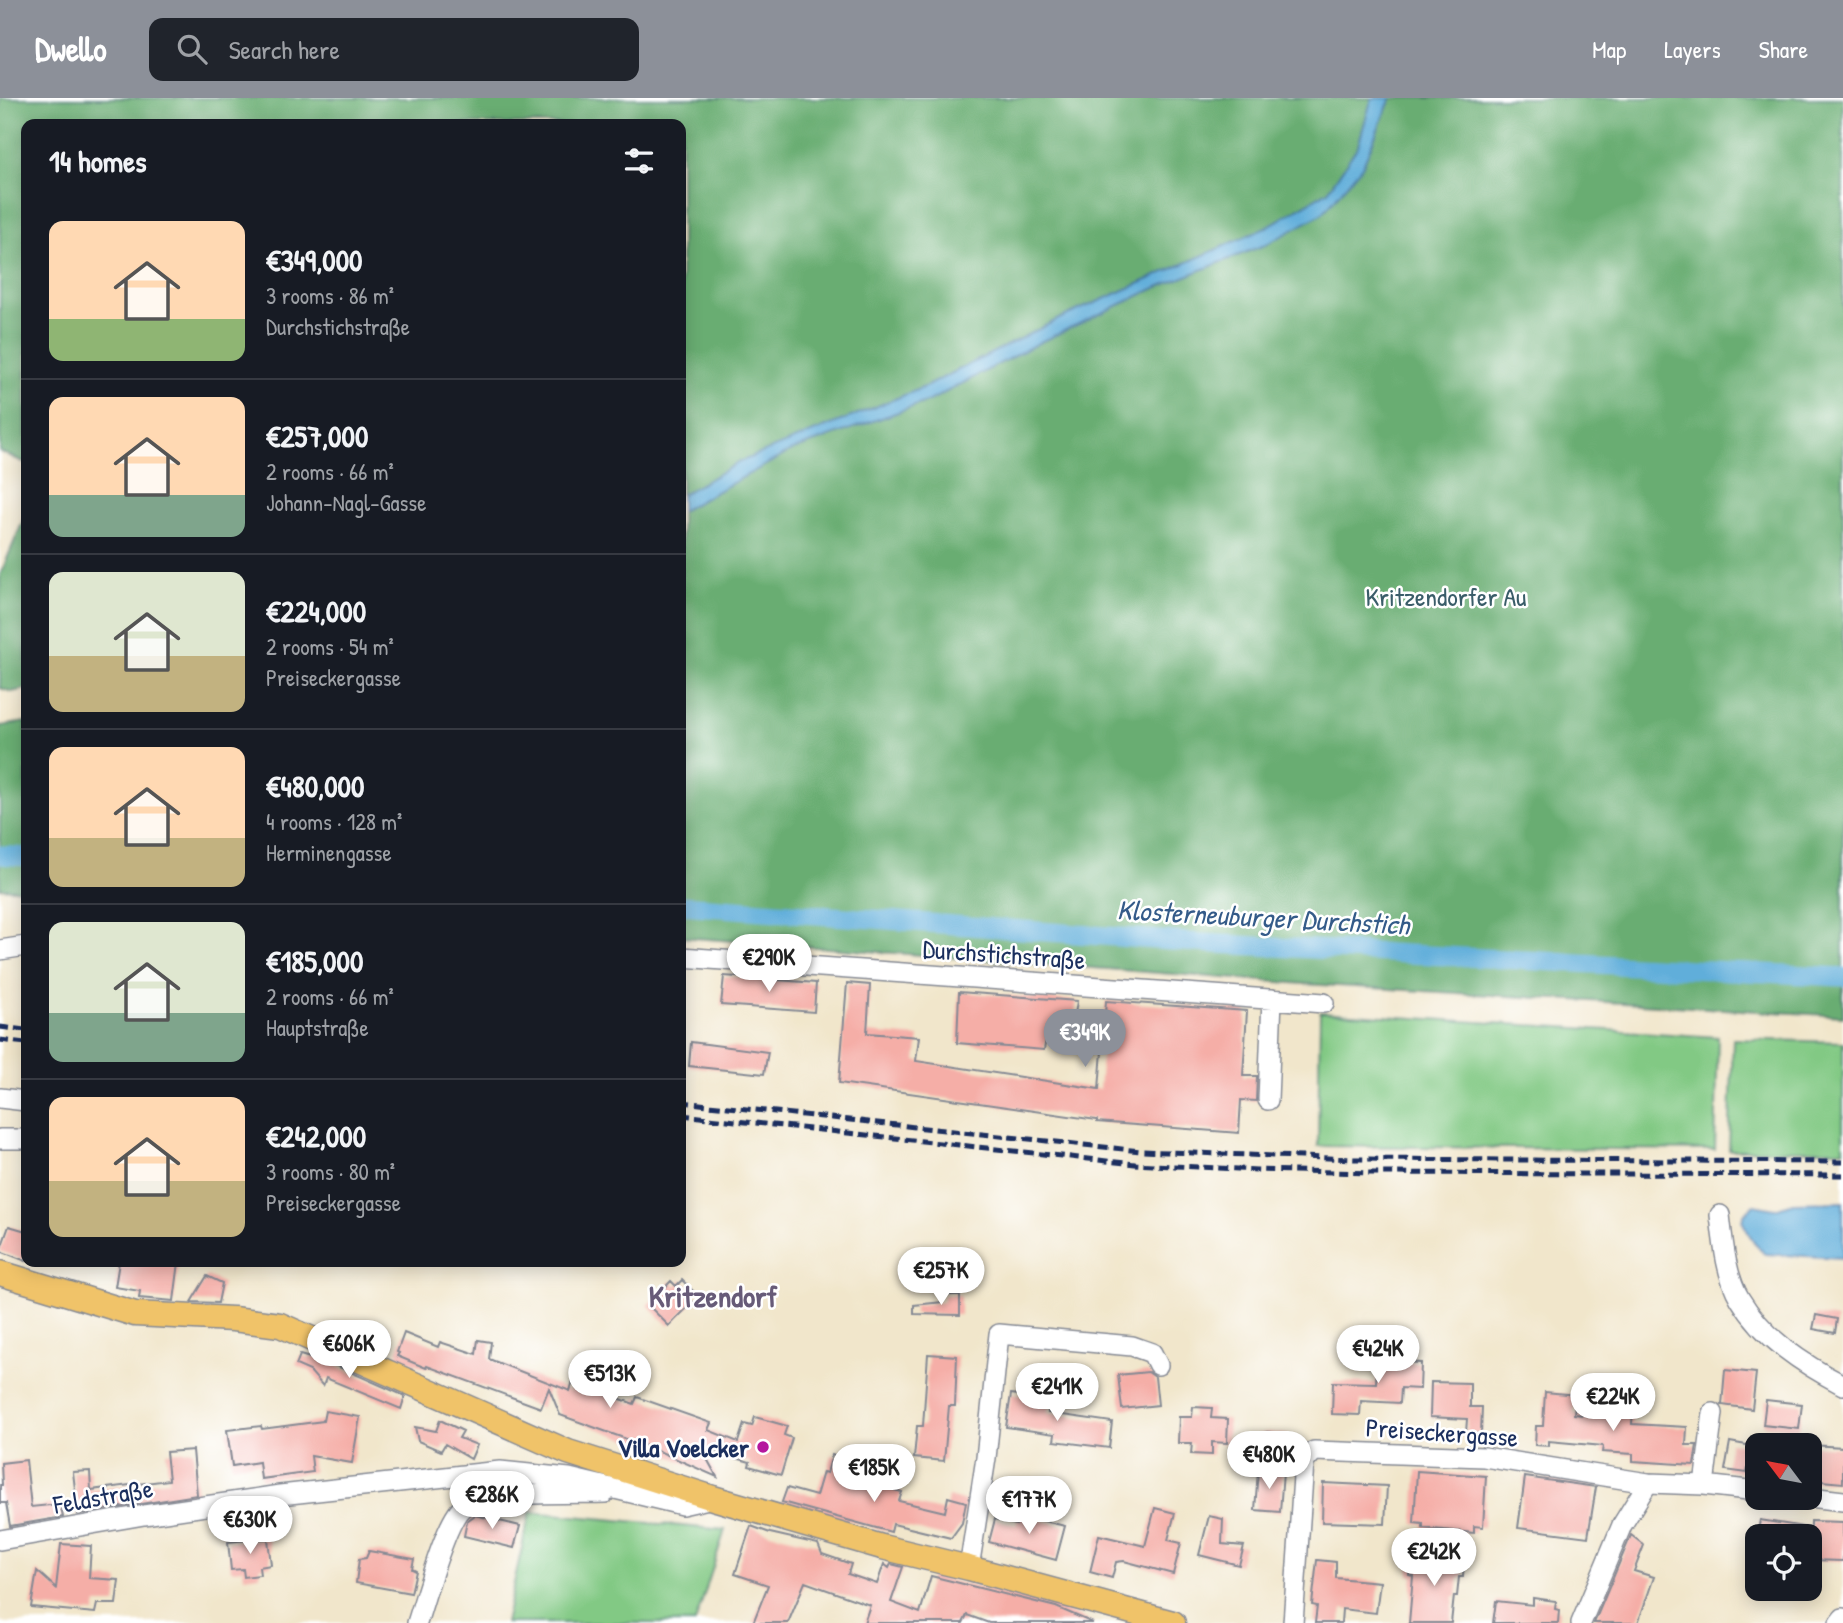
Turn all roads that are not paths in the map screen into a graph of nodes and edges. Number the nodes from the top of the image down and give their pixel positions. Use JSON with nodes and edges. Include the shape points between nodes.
{"nodes":[{"id":1,"x":21,"y":947,"type":"edge"},
{"id":2,"x":0,"y":950,"type":"edge"},
{"id":3,"x":686,"y":957,"type":"edge"},
{"id":4,"x":1272,"y":999,"type":"junction"},
{"id":5,"x":1324,"y":1003,"type":"dead end"},
{"id":6,"x":0,"y":1098,"type":"edge"},
{"id":7,"x":21,"y":1100,"type":"edge"},
{"id":8,"x":1268,"y":1100,"type":"dead end"},
{"id":9,"x":0,"y":1139,"type":"edge"},
{"id":10,"x":21,"y":1139,"type":"edge"},
{"id":11,"x":1720,"y":1215,"type":"dead end"},
{"id":12,"x":0,"y":1273,"type":"edge"},
{"id":13,"x":1158,"y":1365,"type":"dead end"},
{"id":14,"x":1843,"y":1385,"type":"edge"},
{"id":15,"x":1713,"y":1413,"type":"dead end"},
{"id":16,"x":1648,"y":1483,"type":"junction"},
{"id":17,"x":1704,"y":1485,"type":"junction"},
{"id":18,"x":1745,"y":1490,"type":"edge"},
{"id":19,"x":634,"y":1493,"type":"junction"},
{"id":20,"x":713,"y":1497,"type":"junction"},
{"id":21,"x":1822,"y":1498,"type":"edge"},
{"id":22,"x":1843,"y":1501,"type":"edge"},
{"id":23,"x":0,"y":1541,"type":"edge"},
{"id":24,"x":969,"y":1568,"type":"junction"},
{"id":25,"x":1843,"y":1618,"type":"edge"},
{"id":26,"x":417,"y":1623,"type":"edge"},
{"id":27,"x":1173,"y":1623,"type":"edge"},
{"id":28,"x":1293,"y":1623,"type":"edge"},
{"id":29,"x":1581,"y":1623,"type":"edge"},
{"id":30,"x":1839,"y":1623,"type":"edge"}],
"edges":[{"from":1,"to":2,"type":"street"},
{"from":3,"to":4,"type":"street","name":"Durchstichstraße"},
{"from":4,"to":5,"type":"street","name":"Durchstichstraße"},
{"from":4,"to":8,"type":"street"},
{"from":6,"to":7,"type":"street"},
{"from":9,"to":10,"type":"street"},
{"from":11,"to":14,"type":"street","via":[[1724,1253],[1739,1298],[1765,1332],[1805,1365]]},
{"from":12,"to":20,"type":"main road","via":[[135,1314],[279,1325],[568,1451]]},
{"from":13,"to":24,"type":"street","via":[[1152,1353],[1132,1346],[999,1334]]},
{"from":15,"to":17,"type":"street"},
{"from":16,"to":17,"type":"street","name":"Preiseckergasse"},
{"from":16,"to":28,"type":"street","name":"Preiseckergasse","via":[[1484,1457],[1314,1451],[1304,1462]]},
{"from":16,"to":29,"type":"street","via":[[1622,1525]]},
{"from":17,"to":18,"type":"street","name":"Preiseckergasse"},
{"from":19,"to":20,"type":"street","name":"Feldstraße","via":[[682,1505]]},
{"from":19,"to":23,"type":"street","name":"Feldstraße","via":[[569,1478],[500,1471],[280,1494]]},
{"from":19,"to":26,"type":"street","via":[[497,1496],[462,1508],[446,1534]]},
{"from":20,"to":24,"type":"main road"},
{"from":21,"to":22,"type":"street"},
{"from":24,"to":27,"type":"main road"},
{"from":25,"to":30,"type":"street"}]}
